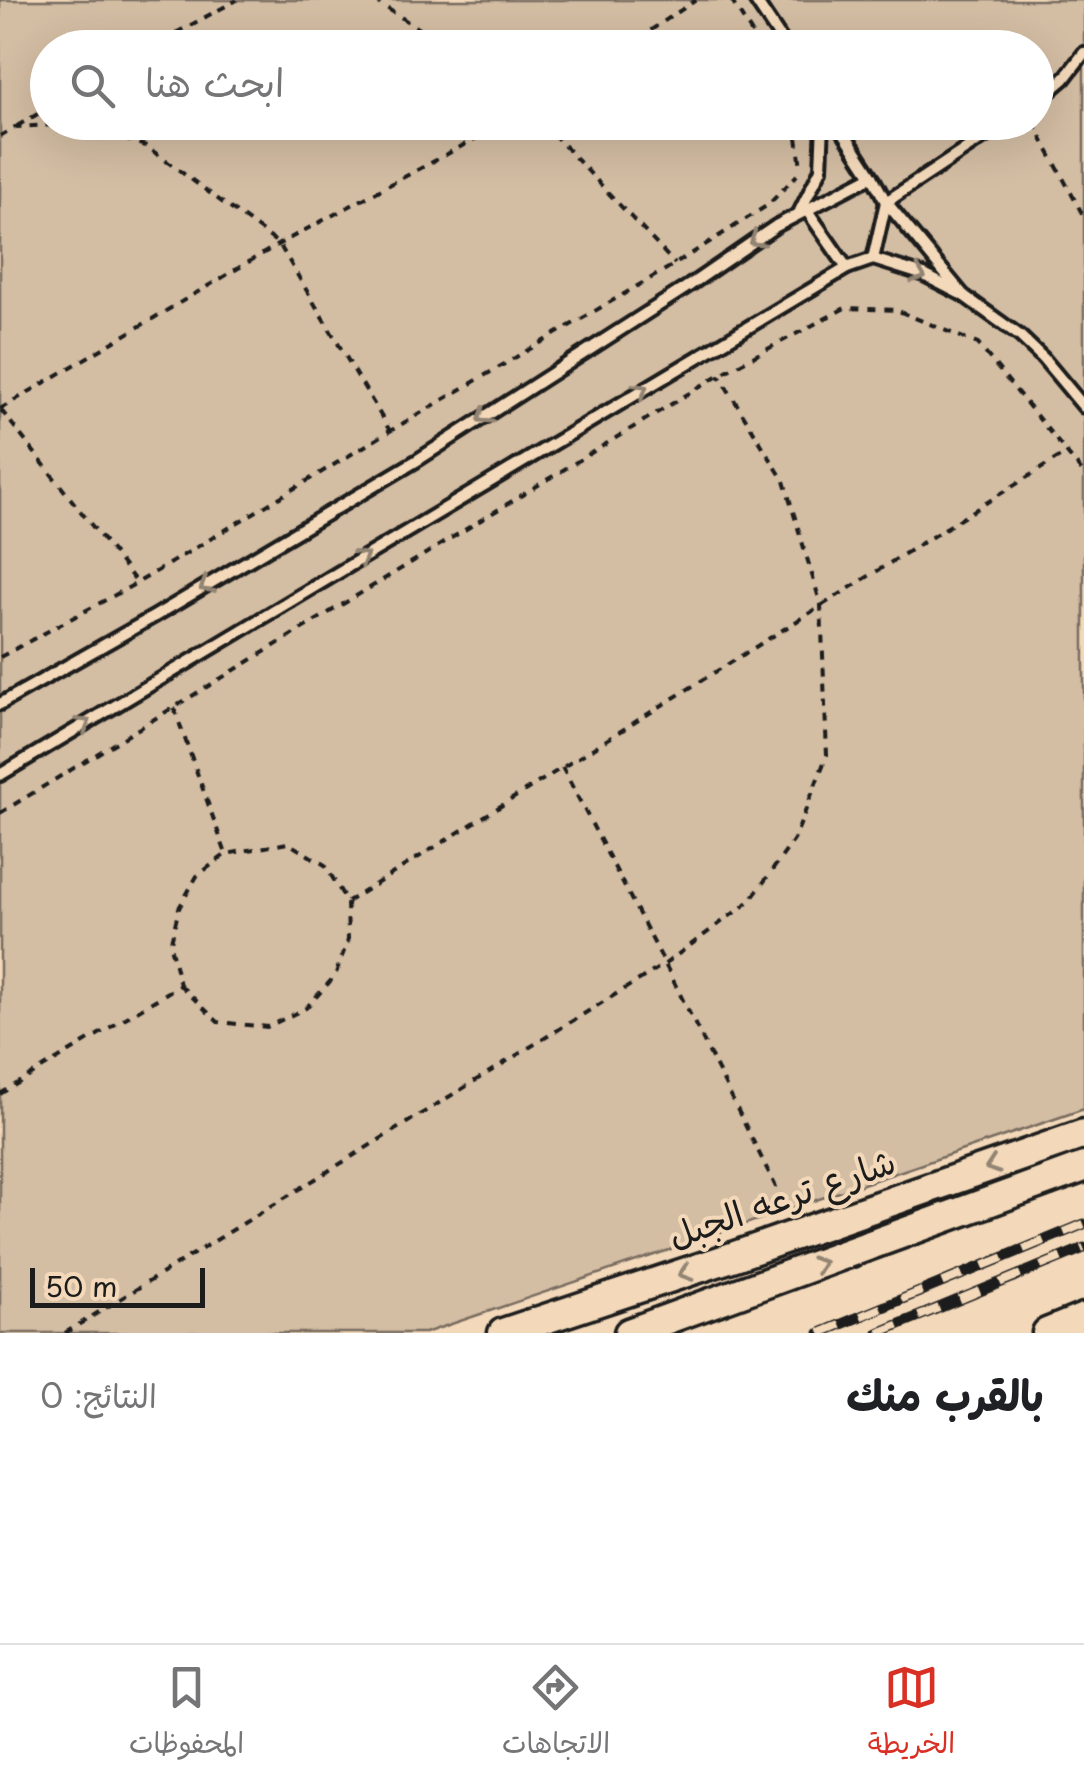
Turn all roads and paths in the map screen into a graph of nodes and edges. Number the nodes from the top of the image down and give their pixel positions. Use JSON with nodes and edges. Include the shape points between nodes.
{"nodes":[{"id":1,"x":238,"y":0,"type":"edge"},
{"id":2,"x":374,"y":0,"type":"edge"},
{"id":3,"x":696,"y":0,"type":"edge"},
{"id":4,"x":732,"y":0,"type":"edge"},
{"id":5,"x":755,"y":0,"type":"edge"},
{"id":6,"x":182,"y":30,"type":"edge"},
{"id":7,"x":421,"y":30,"type":"edge"},
{"id":8,"x":651,"y":30,"type":"edge"},
{"id":9,"x":750,"y":30,"type":"edge"},
{"id":10,"x":775,"y":30,"type":"edge"},
{"id":11,"x":1084,"y":54,"type":"edge"},
{"id":12,"x":1054,"y":88,"type":"edge"},
{"id":13,"x":30,"y":119,"type":"edge"},
{"id":14,"x":30,"y":126,"type":"edge"},
{"id":15,"x":16,"y":127,"type":"junction"},
{"id":16,"x":0,"y":136,"type":"edge"},
{"id":17,"x":126,"y":140,"type":"edge"},
{"id":18,"x":473,"y":140,"type":"edge"},
{"id":19,"x":559,"y":140,"type":"edge"},
{"id":20,"x":798,"y":140,"type":"edge"},
{"id":21,"x":822,"y":140,"type":"edge"},
{"id":22,"x":849,"y":140,"type":"edge"},
{"id":23,"x":980,"y":140,"type":"edge"},
{"id":24,"x":1043,"y":140,"type":"edge"},
{"id":25,"x":872,"y":176,"type":"junction"},
{"id":26,"x":886,"y":202,"type":"junction"},
{"id":27,"x":802,"y":212,"type":"junction"},
{"id":28,"x":1084,"y":217,"type":"edge"},
{"id":29,"x":279,"y":244,"type":"junction"},
{"id":30,"x":873,"y":259,"type":"junction"},
{"id":31,"x":675,"y":264,"type":"junction"},
{"id":32,"x":846,"y":268,"type":"junction"},
{"id":33,"x":963,"y":295,"type":"junction"},
{"id":34,"x":718,"y":375,"type":"junction"},
{"id":35,"x":1084,"y":406,"type":"edge"},
{"id":36,"x":0,"y":409,"type":"edge"},
{"id":37,"x":390,"y":431,"type":"junction"},
{"id":38,"x":1066,"y":452,"type":"junction"},
{"id":39,"x":1084,"y":474,"type":"edge"},
{"id":40,"x":137,"y":583,"type":"junction"},
{"id":41,"x":822,"y":605,"type":"junction"},
{"id":42,"x":0,"y":657,"type":"edge"},
{"id":43,"x":0,"y":704,"type":"edge"},
{"id":44,"x":174,"y":708,"type":"junction"},
{"id":45,"x":562,"y":767,"type":"junction"},
{"id":46,"x":0,"y":774,"type":"edge"},
{"id":47,"x":0,"y":813,"type":"edge"},
{"id":48,"x":226,"y":854,"type":"junction"},
{"id":49,"x":347,"y":902,"type":"junction"},
{"id":50,"x":665,"y":964,"type":"junction"},
{"id":51,"x":180,"y":985,"type":"junction"},
{"id":52,"x":0,"y":1094,"type":"edge"},
{"id":53,"x":1084,"y":1134,"type":"edge"},
{"id":54,"x":1084,"y":1167,"type":"edge"},
{"id":55,"x":778,"y":1191,"type":"dead end"},
{"id":56,"x":1084,"y":1318,"type":"edge"},
{"id":57,"x":65,"y":1333,"type":"edge"},
{"id":58,"x":503,"y":1333,"type":"edge"},
{"id":59,"x":629,"y":1333,"type":"edge"},
{"id":60,"x":1047,"y":1333,"type":"edge"}],
"edges":[{"from":1,"to":6,"type":"path"},
{"from":2,"to":7,"type":"path"},
{"from":3,"to":8,"type":"path"},
{"from":4,"to":9,"type":"path"},
{"from":5,"to":10,"type":"lane"},
{"from":11,"to":12,"type":"lane"},
{"from":13,"to":15,"type":"path"},
{"from":14,"to":15,"type":"path"},
{"from":15,"to":16,"type":"path"},
{"from":17,"to":29,"type":"path","via":[[146,146]]},
{"from":18,"to":29,"type":"path"},
{"from":19,"to":31,"type":"path"},
{"from":20,"to":31,"type":"path","via":[[802,170],[768,206]]},
{"from":21,"to":27,"type":"lane","via":[[821,169]]},
{"from":22,"to":25,"type":"lane"},
{"from":23,"to":26,"type":"lane"},
{"from":24,"to":28,"type":"path"},
{"from":25,"to":26,"type":"lane"},
{"from":25,"to":27,"type":"lane"},
{"from":26,"to":30,"type":"lane"},
{"from":26,"to":33,"type":"lane"},
{"from":27,"to":32,"type":"lane"},
{"from":27,"to":43,"type":"lane","one_way":true,"via":[[416,461]]},
{"from":29,"to":36,"type":"path"},
{"from":29,"to":37,"type":"path"},
{"from":30,"to":32,"type":"lane"},
{"from":30,"to":33,"type":"lane","one_way":true},
{"from":31,"to":37,"type":"path"},
{"from":46,"to":32,"type":"lane","one_way":true},
{"from":33,"to":35,"type":"lane","via":[[1020,336]]},
{"from":34,"to":38,"type":"path","via":[[845,308],[896,310],[978,344]]},
{"from":34,"to":41,"type":"path","via":[[784,481]]},
{"from":34,"to":44,"type":"path"},
{"from":36,"to":40,"type":"path"},
{"from":37,"to":40,"type":"path"},
{"from":38,"to":39,"type":"path"},
{"from":38,"to":41,"type":"path"},
{"from":40,"to":42,"type":"path"},
{"from":41,"to":45,"type":"path"},
{"from":41,"to":50,"type":"path","via":[[827,755],[794,840],[750,901]]},
{"from":44,"to":47,"type":"path"},
{"from":44,"to":48,"type":"path"},
{"from":45,"to":49,"type":"path"},
{"from":45,"to":50,"type":"path"},
{"from":48,"to":49,"type":"path","via":[[288,843],[325,865]]},
{"from":48,"to":51,"type":"path","via":[[197,876],[179,908],[170,946]]},
{"from":49,"to":51,"type":"path","via":[[348,940],[334,976],[306,1008],[267,1026],[218,1022]]},
{"from":50,"to":55,"type":"path"},
{"from":50,"to":57,"type":"path"},
{"from":51,"to":52,"type":"path"},
{"from":53,"to":58,"type":"main road","name":"شارع ترعه الجبل","one_way":true},
{"from":59,"to":54,"type":"main road","name":"شارع ترعه الجبل","one_way":true},
{"from":56,"to":60,"type":"main road"}]}
